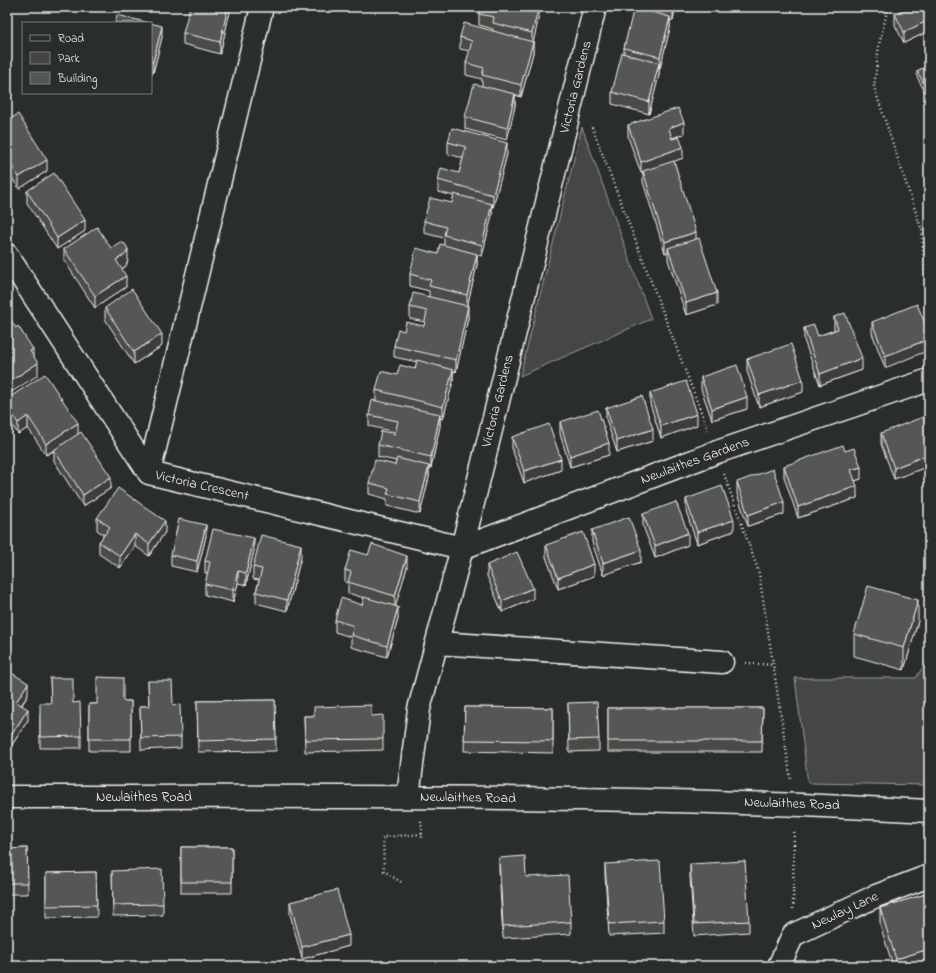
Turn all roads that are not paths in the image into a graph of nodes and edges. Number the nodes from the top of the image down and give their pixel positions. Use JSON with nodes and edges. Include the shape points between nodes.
{"nodes":[{"id":1,"x":262,"y":7,"type":"edge"},
{"id":2,"x":595,"y":7,"type":"edge"},
{"id":3,"x":7,"y":255,"type":"edge"},
{"id":4,"x":929,"y":380,"type":"edge"},
{"id":5,"x":149,"y":473,"type":"junction"},
{"id":6,"x":462,"y":548,"type":"junction"},
{"id":7,"x":438,"y":643,"type":"junction"},
{"id":8,"x":722,"y":662,"type":"dead end"},
{"id":9,"x":7,"y":797,"type":"edge"},
{"id":10,"x":408,"y":797,"type":"junction"},
{"id":11,"x":929,"y":811,"type":"edge"},
{"id":12,"x":929,"y":876,"type":"edge"},
{"id":13,"x":779,"y":966,"type":"edge"}],
"edges":[{"from":1,"to":5,"type":"street"},
{"from":2,"to":6,"type":"street","name":"Victoria Gardens"},
{"from":3,"to":5,"type":"street","name":"Victoria Crescent"},
{"from":4,"to":6,"type":"street","name":"Newlaithes Gardens","via":[[717,452]]},
{"from":5,"to":6,"type":"street","name":"Victoria Crescent"},
{"from":6,"to":7,"type":"street","name":"Victoria Gardens"},
{"from":7,"to":8,"type":"street"},
{"from":7,"to":10,"type":"street","name":"Victoria Gardens","via":[[420,709]]},
{"from":9,"to":10,"type":"street","name":"Newlaithes Road"},
{"from":10,"to":11,"type":"street","name":"Newlaithes Road","via":[[794,803]]},
{"from":12,"to":13,"type":"street","name":"Newlay Lane","via":[[876,896],[793,935]]}]}
